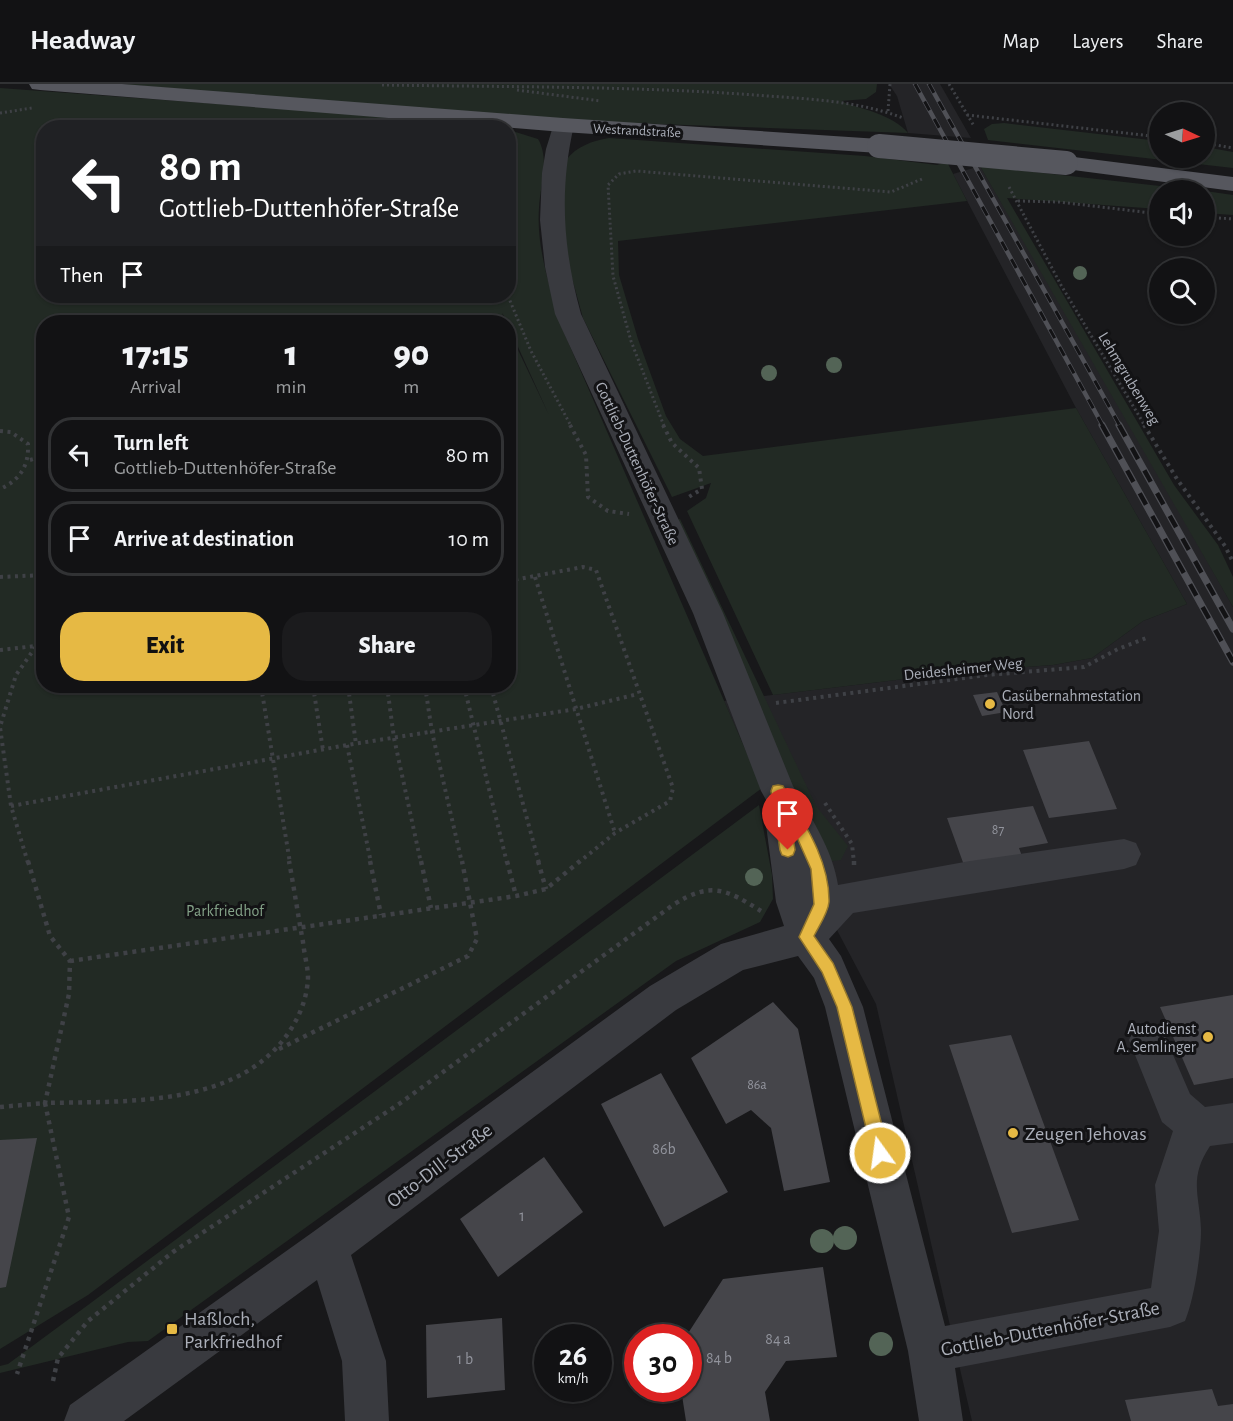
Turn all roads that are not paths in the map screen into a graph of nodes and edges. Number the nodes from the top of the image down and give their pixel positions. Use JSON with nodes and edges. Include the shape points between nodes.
{"nodes":[{"id":1,"x":40,"y":84,"type":"edge"},
{"id":2,"x":498,"y":120,"type":"edge"},
{"id":3,"x":516,"y":121,"type":"edge"},
{"id":4,"x":562,"y":125,"type":"junction"},
{"id":5,"x":1233,"y":184,"type":"edge"},
{"id":6,"x":1124,"y":854,"type":"dead end"},
{"id":7,"x":806,"y":937,"type":"junction"},
{"id":8,"x":1148,"y":1040,"type":"dead end"},
{"id":9,"x":1216,"y":1125,"type":"edge"},
{"id":10,"x":328,"y":1247,"type":"junction"},
{"id":11,"x":930,"y":1351,"type":"junction"},
{"id":12,"x":86,"y":1421,"type":"edge"},
{"id":13,"x":367,"y":1421,"type":"edge"},
{"id":14,"x":941,"y":1421,"type":"edge"}],
"edges":[{"from":1,"to":2,"type":"main road","name":"Westrandstraße"},
{"from":3,"to":4,"type":"main road","name":"Westrandstraße"},
{"from":4,"to":5,"type":"main road","name":"Westrandstraße","bridge":true,"via":[[879,146],[1066,163]]},
{"from":4,"to":7,"type":"street","name":"Gottlieb-Duttenhöfer-Straße","via":[[550,196],[553,251],[568,314],[708,613],[778,791],[794,902]]},
{"from":6,"to":7,"type":"street","via":[[843,899]]},
{"from":7,"to":10,"type":"street","name":"Otto-Dill-Straße","via":[[734,956],[663,998]]},
{"from":7,"to":11,"type":"street","name":"Gottlieb-Duttenhöfer-Straße","via":[[828,968],[844,1007]]},
{"from":8,"to":9,"type":"street","via":[[1176,1108]]},
{"from":9,"to":11,"type":"street","name":"Gottlieb-Duttenhöfer-Straße","via":[[1188,1144],[1175,1185],[1180,1231],[1170,1306]]},
{"from":10,"to":12,"type":"street","name":"Otto-Dill-Straße"},
{"from":10,"to":13,"type":"street","via":[[364,1361]]},
{"from":11,"to":14,"type":"street","name":"Gottlieb-Duttenhöfer-Straße"}]}
